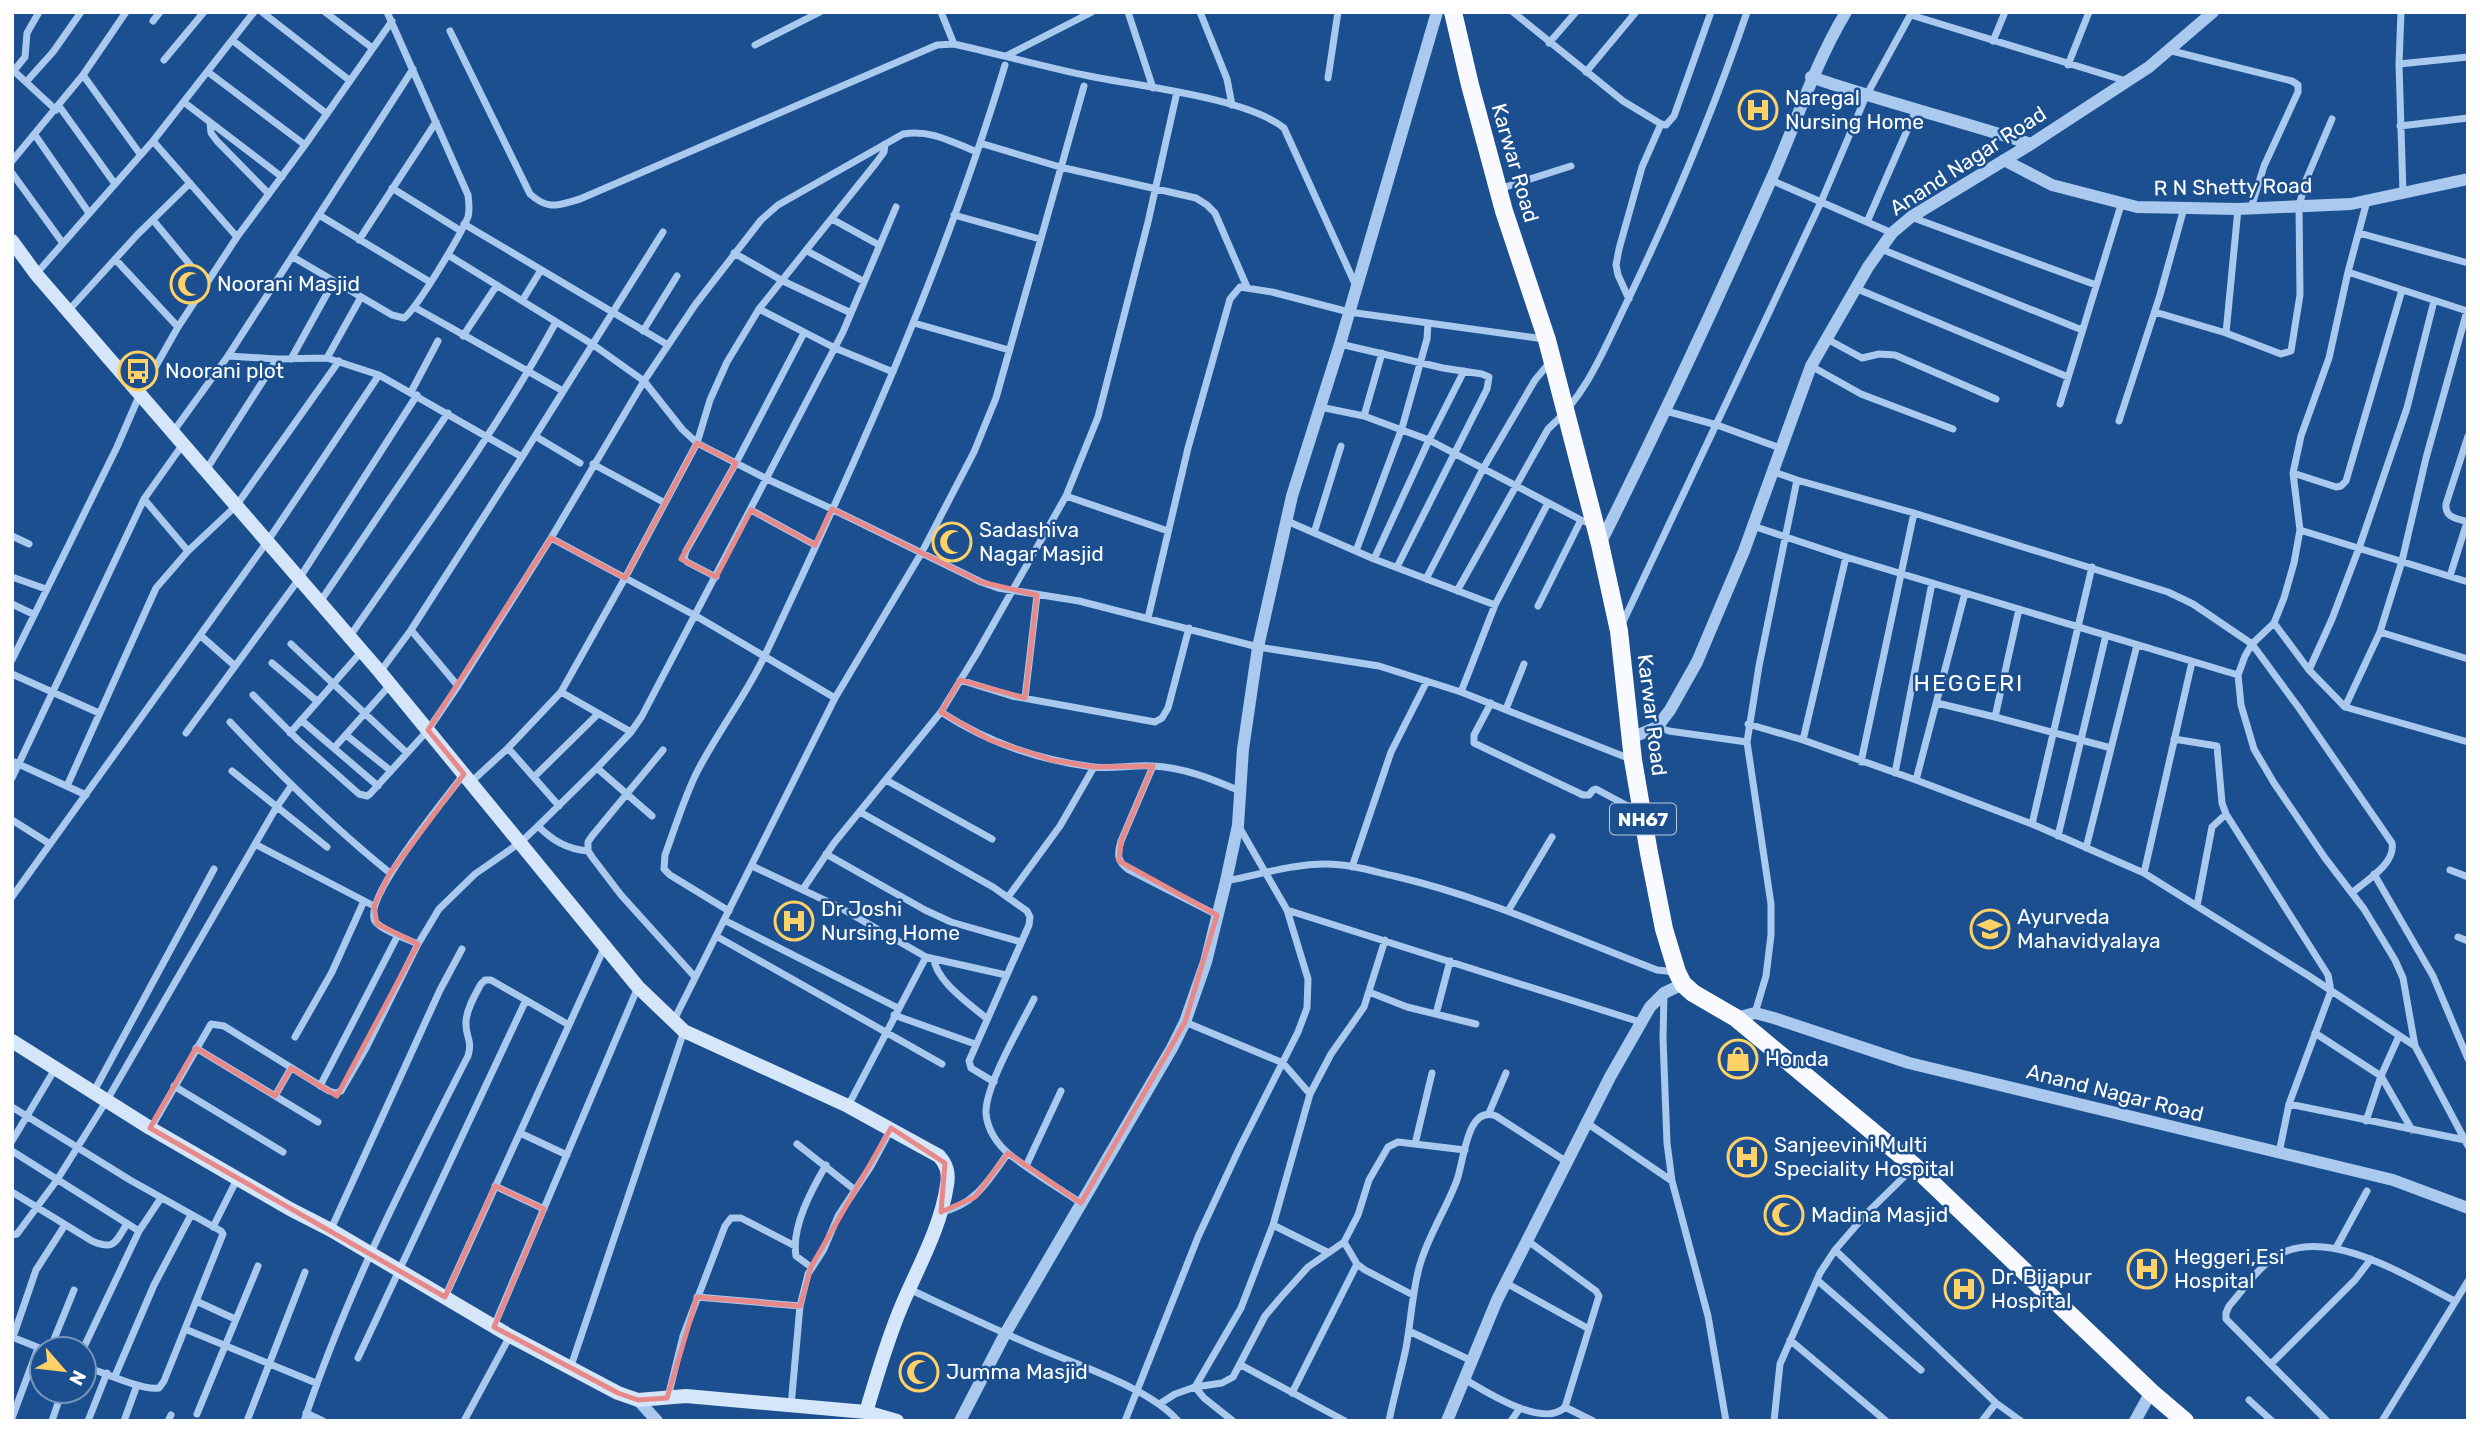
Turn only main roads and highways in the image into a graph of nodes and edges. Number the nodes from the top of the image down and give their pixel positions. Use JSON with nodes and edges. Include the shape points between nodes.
{"nodes":[{"id":1,"x":1452,"y":12,"type":"edge"},
{"id":2,"x":12,"y":242,"type":"edge"},
{"id":3,"x":12,"y":1041,"type":"edge"},
{"id":4,"x":830,"y":1415,"type":"edge"},
{"id":5,"x":869,"y":1416,"type":"edge"},
{"id":6,"x":897,"y":1421,"type":"edge"},
{"id":7,"x":2185,"y":1421,"type":"edge"}],
"edges":[{"from":1,"to":7,"type":"highway","name":"Karwar Road","number":"NH67","via":[[1498,189],[1567,413],[1588,522],[1600,544],[1619,631],[1633,760],[1664,929],[1680,978],[1693,993],[1736,1018],[1914,1166]]},
{"from":2,"to":5,"type":"main road","via":[[350,636],[638,987],[679,1026],[891,1128],[945,1163],[948,1173],[941,1212],[891,1330]]},
{"from":3,"to":4,"type":"main road","via":[[150,1128],[618,1394],[638,1400],[686,1396],[791,1406]]},
{"from":4,"to":5,"type":"main road"},
{"from":5,"to":6,"type":"main road"}]}
